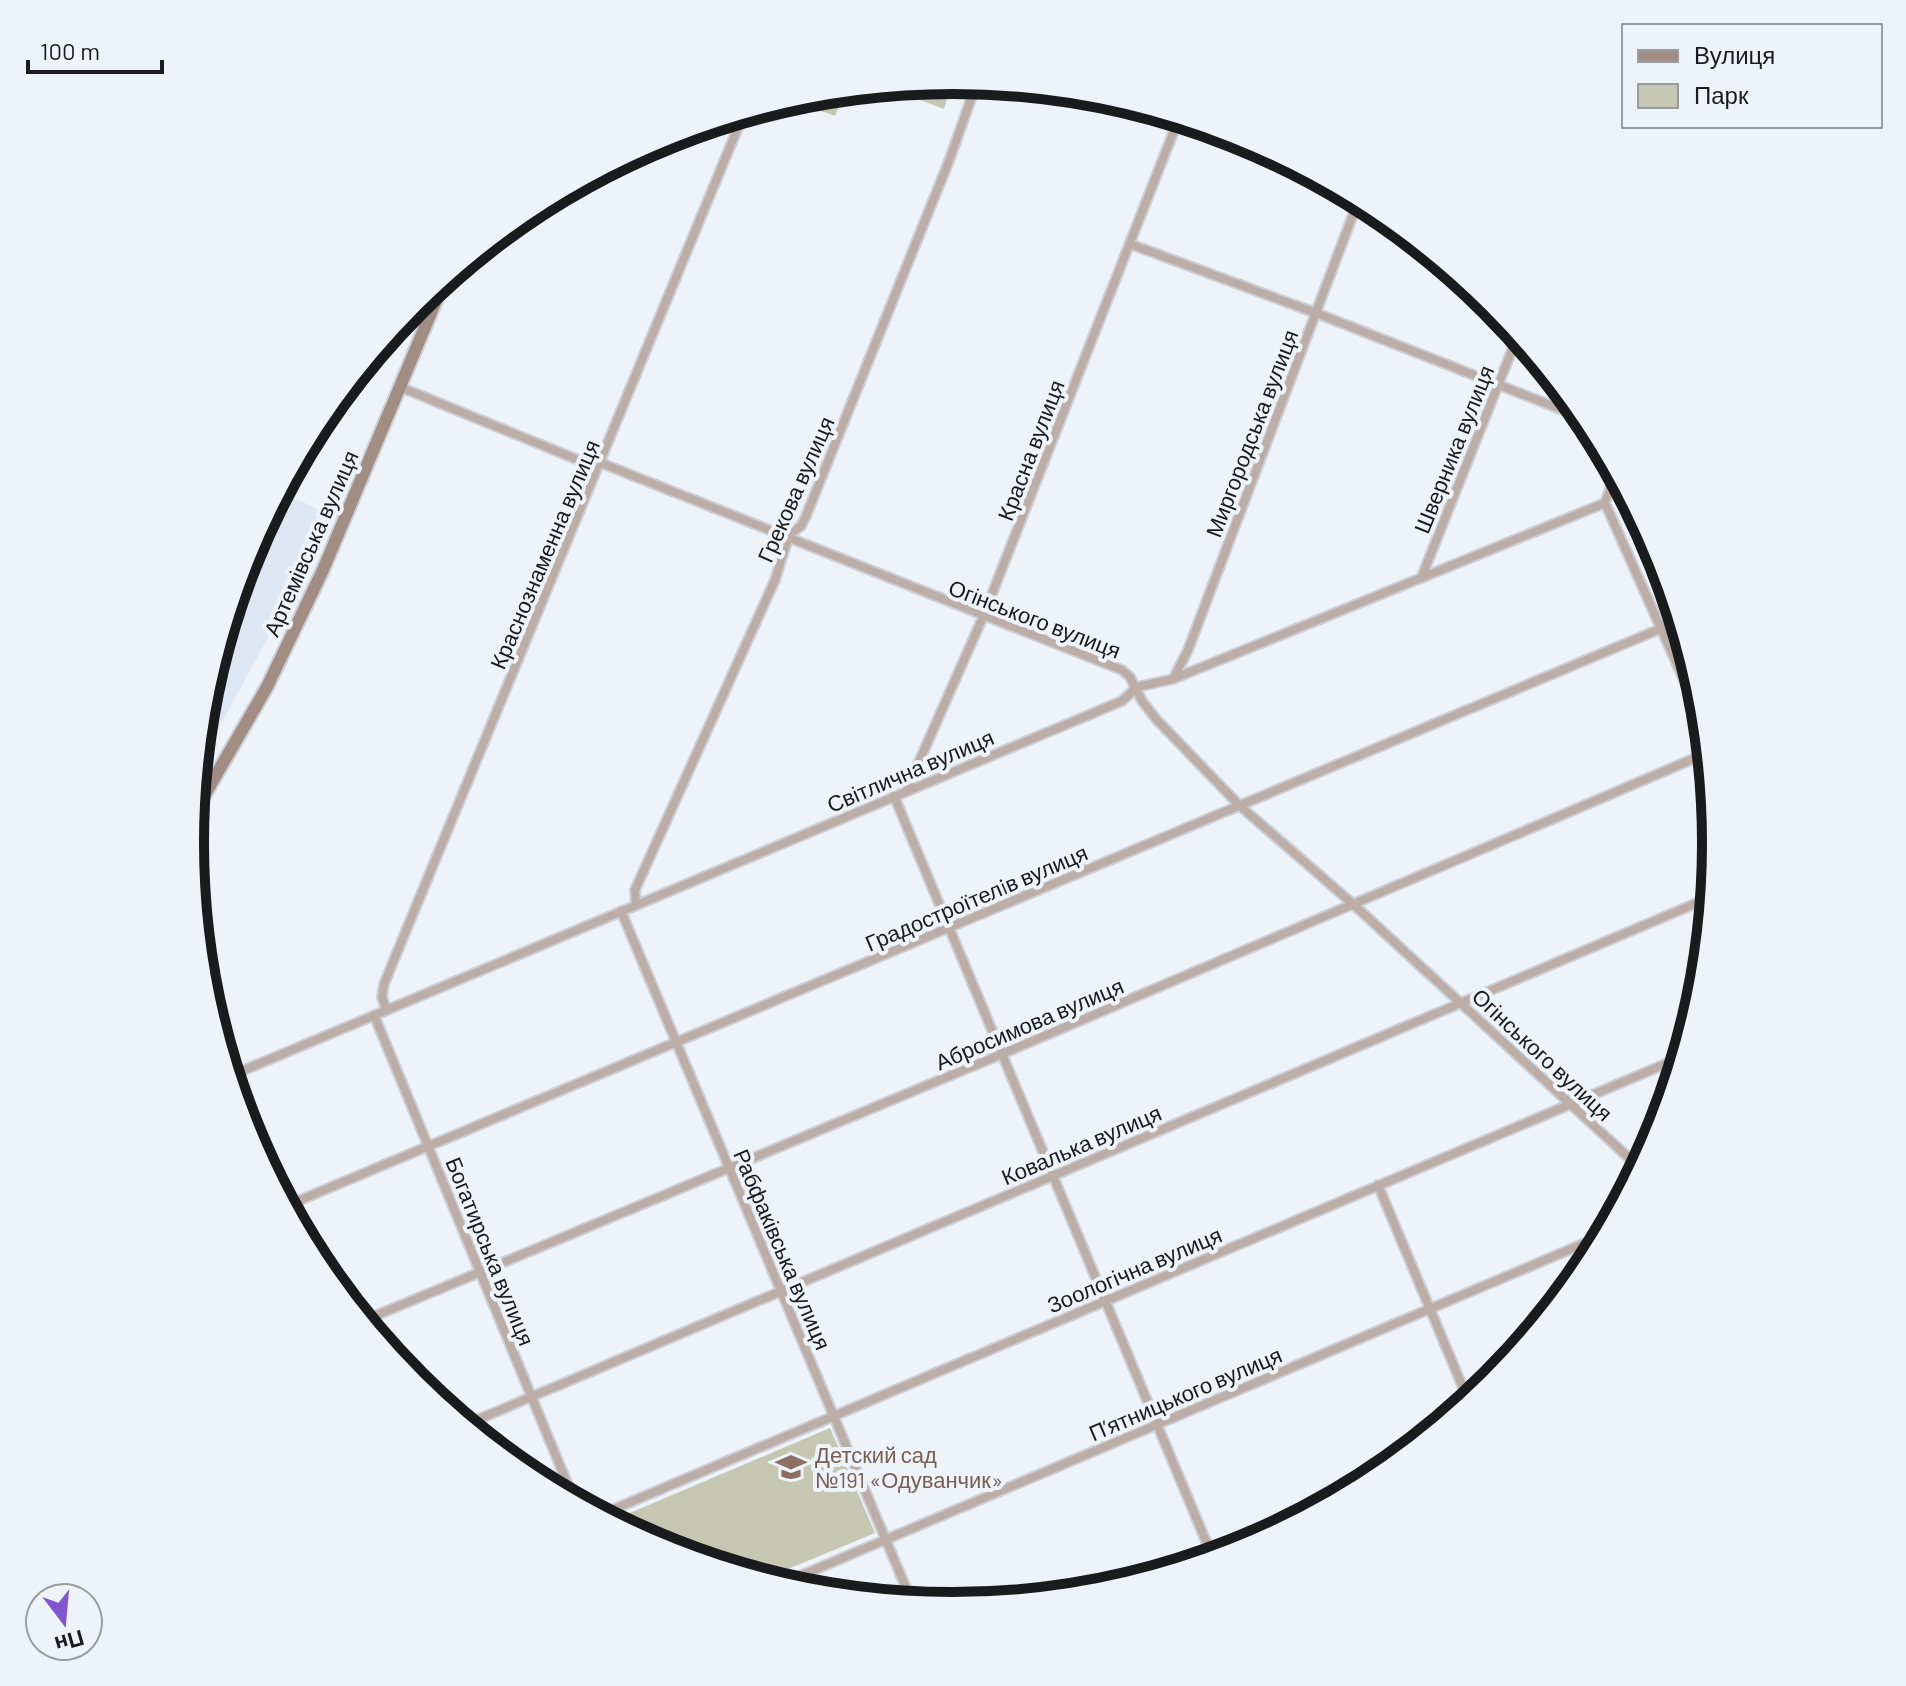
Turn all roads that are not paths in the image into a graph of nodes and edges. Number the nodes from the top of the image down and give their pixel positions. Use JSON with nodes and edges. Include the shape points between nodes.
{"nodes":[{"id":1,"x":972,"y":95,"type":"edge"},
{"id":2,"x":739,"y":126,"type":"edge"},
{"id":3,"x":1175,"y":128,"type":"edge"},
{"id":4,"x":1355,"y":211,"type":"edge"},
{"id":5,"x":1130,"y":244,"type":"junction"},
{"id":6,"x":436,"y":301,"type":"edge"},
{"id":7,"x":1316,"y":313,"type":"junction"},
{"id":8,"x":1513,"y":346,"type":"edge"},
{"id":9,"x":1498,"y":385,"type":"junction"},
{"id":10,"x":400,"y":387,"type":"junction"},
{"id":11,"x":1564,"y":411,"type":"edge"},
{"id":12,"x":601,"y":463,"type":"junction"},
{"id":13,"x":1611,"y":486,"type":"edge"},
{"id":14,"x":1605,"y":503,"type":"junction"},
{"id":15,"x":787,"y":539,"type":"junction"},
{"id":16,"x":1422,"y":576,"type":"junction"},
{"id":17,"x":983,"y":617,"type":"junction"},
{"id":18,"x":1669,"y":625,"type":"edge"},
{"id":19,"x":1662,"y":628,"type":"junction"},
{"id":20,"x":1683,"y":675,"type":"edge"},
{"id":21,"x":1173,"y":679,"type":"junction"},
{"id":22,"x":1137,"y":687,"type":"junction"},
{"id":23,"x":1697,"y":757,"type":"edge"},
{"id":24,"x":906,"y":791,"type":"junction"},
{"id":25,"x":206,"y":792,"type":"edge"},
{"id":26,"x":894,"y":796,"type":"junction"},
{"id":27,"x":1240,"y":806,"type":"junction"},
{"id":28,"x":1699,"y":902,"type":"edge"},
{"id":29,"x":636,"y":904,"type":"junction"},
{"id":30,"x":1353,"y":904,"type":"junction"},
{"id":31,"x":621,"y":911,"type":"junction"},
{"id":32,"x":949,"y":928,"type":"junction"},
{"id":33,"x":1461,"y":1003,"type":"junction"},
{"id":34,"x":386,"y":1009,"type":"junction"},
{"id":35,"x":374,"y":1015,"type":"junction"},
{"id":36,"x":676,"y":1043,"type":"junction"},
{"id":37,"x":1002,"y":1054,"type":"junction"},
{"id":38,"x":1668,"y":1063,"type":"edge"},
{"id":39,"x":240,"y":1072,"type":"edge"},
{"id":40,"x":1570,"y":1104,"type":"junction"},
{"id":41,"x":428,"y":1147,"type":"junction"},
{"id":42,"x":1631,"y":1160,"type":"edge"},
{"id":43,"x":730,"y":1169,"type":"junction"},
{"id":44,"x":1053,"y":1176,"type":"junction"},
{"id":45,"x":1378,"y":1185,"type":"junction"},
{"id":46,"x":296,"y":1202,"type":"edge"},
{"id":47,"x":1586,"y":1243,"type":"edge"},
{"id":48,"x":480,"y":1273,"type":"junction"},
{"id":49,"x":781,"y":1291,"type":"junction"},
{"id":50,"x":1105,"y":1301,"type":"junction"},
{"id":51,"x":1430,"y":1310,"type":"junction"},
{"id":52,"x":373,"y":1317,"type":"edge"},
{"id":53,"x":1464,"y":1390,"type":"edge"},
{"id":54,"x":532,"y":1397,"type":"junction"},
{"id":55,"x":834,"y":1416,"type":"junction"},
{"id":56,"x":476,"y":1420,"type":"edge"},
{"id":57,"x":1157,"y":1424,"type":"junction"},
{"id":58,"x":568,"y":1486,"type":"edge"},
{"id":59,"x":612,"y":1510,"type":"edge"},
{"id":60,"x":886,"y":1540,"type":"junction"},
{"id":61,"x":1209,"y":1547,"type":"edge"},
{"id":62,"x":800,"y":1576,"type":"edge"},
{"id":63,"x":907,"y":1590,"type":"edge"}],
"edges":[{"from":1,"to":15,"type":"street","name":"Грекова вулиця","via":[[806,516]]},
{"from":2,"to":12,"type":"street","name":"Краснознаменна вулиця"},
{"from":3,"to":5,"type":"street","name":"Красна вулиця"},
{"from":4,"to":7,"type":"street","name":"Миргородська вулиця"},
{"from":5,"to":7,"type":"street"},
{"from":5,"to":17,"type":"street","name":"Красна вулиця"},
{"from":6,"to":10,"type":"main road","name":"Артемівська вулиця"},
{"from":7,"to":9,"type":"street"},
{"from":7,"to":21,"type":"street","name":"Миргородська вулиця"},
{"from":8,"to":9,"type":"street","name":"Шверника вулиця"},
{"from":9,"to":11,"type":"street"},
{"from":9,"to":16,"type":"street","name":"Шверника вулиця"},
{"from":10,"to":12,"type":"street","name":"Огінського вулиця","via":[[588,464]]},
{"from":10,"to":25,"type":"main road","name":"Артемівська вулиця","via":[[323,570],[267,687]]},
{"from":12,"to":15,"type":"street","name":"Огінського вулиця"},
{"from":12,"to":34,"type":"street","name":"Краснознаменна вулиця","via":[[384,984]]},
{"from":13,"to":14,"type":"street"},
{"from":14,"to":16,"type":"street","name":"Світлична вулиця"},
{"from":14,"to":19,"type":"street"},
{"from":15,"to":17,"type":"street","name":"Огінського вулиця"},
{"from":15,"to":29,"type":"street","name":"Грекова вулиця","via":[[775,580],[635,890]]},
{"from":16,"to":21,"type":"street","name":"Світлична вулиця"},
{"from":17,"to":22,"type":"street","name":"Огінського вулиця","via":[[1122,670]]},
{"from":17,"to":24,"type":"street","name":"Красна вулиця"},
{"from":18,"to":19,"type":"street","name":"Градостроїтелiв вулиця"},
{"from":19,"to":20,"type":"street"},
{"from":19,"to":27,"type":"street","name":"Градостроїтелiв вулиця"},
{"from":21,"to":22,"type":"street","name":"Світлична вулиця"},
{"from":22,"to":24,"type":"street","name":"Світлична вулиця","via":[[1122,701]]},
{"from":22,"to":27,"type":"street","name":"Огінського вулиця","via":[[1157,720]]},
{"from":23,"to":30,"type":"street","name":"Абросимова вулиця"},
{"from":24,"to":26,"type":"street","name":"Світлична вулиця"},
{"from":26,"to":29,"type":"street","name":"Світлична вулиця"},
{"from":26,"to":32,"type":"street"},
{"from":27,"to":30,"type":"street","name":"Огінського вулиця"},
{"from":27,"to":32,"type":"street","name":"Градостроїтелiв вулиця"},
{"from":28,"to":33,"type":"street","name":"Ковалька вулиця"},
{"from":29,"to":31,"type":"street","name":"Світлична вулиця"},
{"from":30,"to":33,"type":"street","name":"Огінського вулиця"},
{"from":30,"to":37,"type":"street","name":"Абросимова вулиця"},
{"from":31,"to":34,"type":"street","name":"Світлична вулиця"},
{"from":31,"to":36,"type":"street","name":"Рабфаківська вулиця"},
{"from":32,"to":36,"type":"street","name":"Градостроїтелiв вулиця"},
{"from":32,"to":37,"type":"street"},
{"from":33,"to":40,"type":"street","name":"Огінського вулиця"},
{"from":33,"to":44,"type":"street","name":"Ковалька вулиця"},
{"from":34,"to":35,"type":"street","name":"Світлична вулиця"},
{"from":35,"to":39,"type":"street","name":"Світлична вулиця"},
{"from":35,"to":41,"type":"street","name":"Богатирська вулиця"},
{"from":36,"to":41,"type":"street","name":"Градостроїтелiв вулиця"},
{"from":36,"to":43,"type":"street","name":"Рабфаківська вулиця"},
{"from":37,"to":43,"type":"street","name":"Абросимова вулиця"},
{"from":37,"to":44,"type":"street"},
{"from":38,"to":40,"type":"street","name":"Зоологічна вулиця"},
{"from":40,"to":42,"type":"street","name":"Огінського вулиця"},
{"from":40,"to":45,"type":"street","name":"Зоологічна вулиця"},
{"from":41,"to":46,"type":"street","name":"Градостроїтелiв вулиця"},
{"from":41,"to":48,"type":"street","name":"Богатирська вулиця"},
{"from":43,"to":48,"type":"street","name":"Абросимова вулиця"},
{"from":43,"to":49,"type":"street","name":"Рабфаківська вулиця"},
{"from":44,"to":49,"type":"street","name":"Ковалька вулиця"},
{"from":44,"to":50,"type":"street"},
{"from":45,"to":50,"type":"street","name":"Зоологічна вулиця"},
{"from":45,"to":51,"type":"street"},
{"from":47,"to":51,"type":"street","name":"П’ятницького вулиця"},
{"from":48,"to":52,"type":"street","name":"Абросимова вулиця"},
{"from":48,"to":54,"type":"street","name":"Богатирська вулиця"},
{"from":49,"to":54,"type":"street","name":"Ковалька вулиця"},
{"from":49,"to":55,"type":"street","name":"Рабфаківська вулиця"},
{"from":50,"to":55,"type":"street","name":"Зоологічна вулиця"},
{"from":50,"to":57,"type":"street"},
{"from":51,"to":53,"type":"street"},
{"from":51,"to":57,"type":"street","name":"П’ятницького вулиця"},
{"from":54,"to":56,"type":"street","name":"Ковалька вулиця"},
{"from":54,"to":58,"type":"street","name":"Богатирська вулиця"},
{"from":55,"to":59,"type":"street","name":"Зоологічна вулиця"},
{"from":55,"to":60,"type":"street","name":"Рабфаківська вулиця"},
{"from":57,"to":60,"type":"street","name":"П’ятницького вулиця"},
{"from":57,"to":61,"type":"street"},
{"from":60,"to":62,"type":"street","name":"П’ятницького вулиця"},
{"from":60,"to":63,"type":"street","name":"Рабфаківська вулиця"}]}
